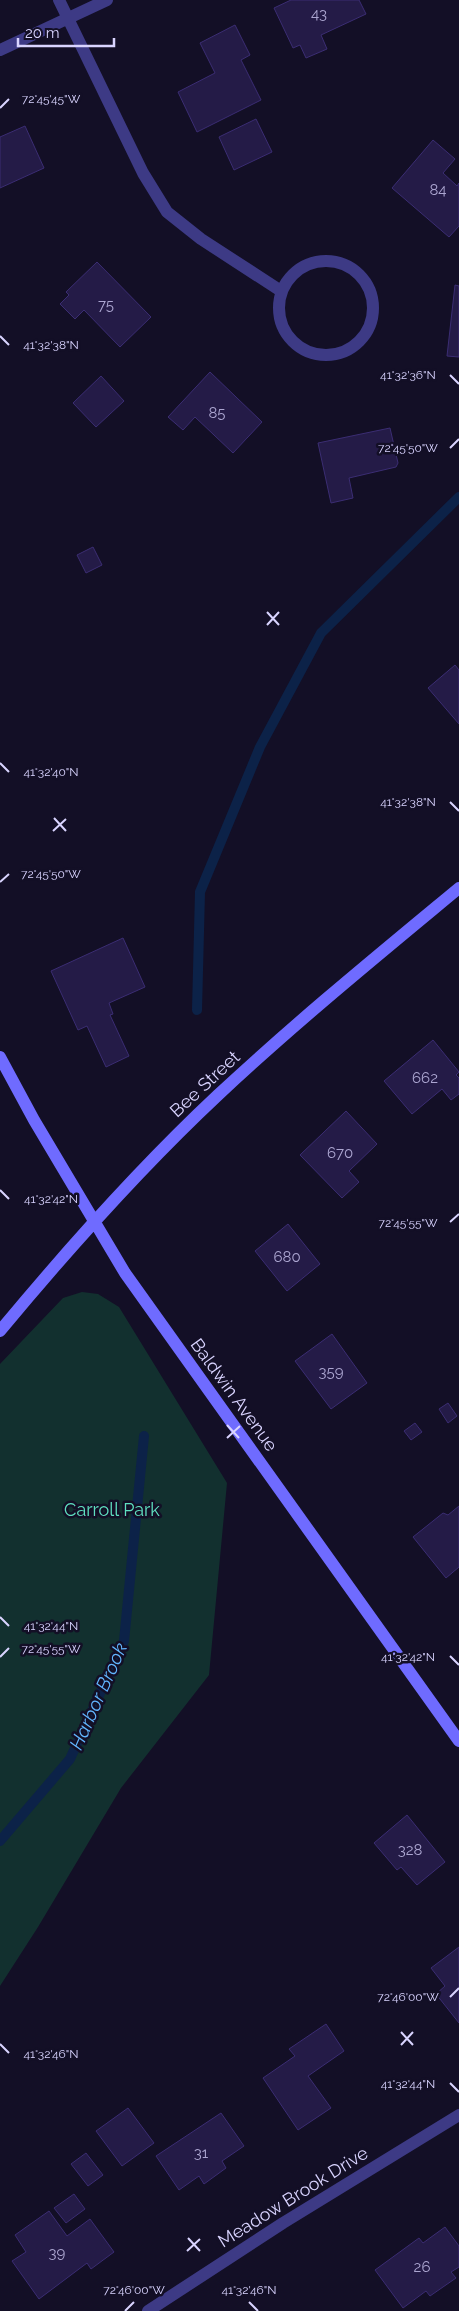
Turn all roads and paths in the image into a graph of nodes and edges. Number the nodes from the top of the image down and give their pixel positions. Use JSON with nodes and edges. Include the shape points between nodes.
{"nodes":[{"id":1,"x":59,"y":0,"type":"edge"},
{"id":2,"x":107,"y":0,"type":"edge"},
{"id":3,"x":68,"y":19,"type":"junction"},
{"id":4,"x":0,"y":50,"type":"edge"},
{"id":5,"x":281,"y":291,"type":"junction"},
{"id":6,"x":459,"y":888,"type":"edge"},
{"id":7,"x":0,"y":1057,"type":"edge"},
{"id":8,"x":95,"y":1223,"type":"junction"},
{"id":9,"x":0,"y":1331,"type":"edge"},
{"id":10,"x":459,"y":1741,"type":"edge"},
{"id":11,"x":459,"y":2115,"type":"edge"},
{"id":12,"x":148,"y":2311,"type":"edge"}],
"edges":[{"from":1,"to":3,"type":"street"},
{"from":2,"to":3,"type":"street"},
{"from":3,"to":4,"type":"street"},
{"from":3,"to":5,"type":"street","via":[[143,173],[167,212],[201,239]]},
{"from":5,"to":5,"type":"street","via":[[291,275],[308,264],[326,260],[345,264],[361,275],[371,292],[374,311],[368,329],[357,344],[340,353],[321,355],[302,349],[288,336],[280,320]]},
{"from":6,"to":8,"type":"street","name":"Bee Street","via":[[287,1033],[218,1096],[156,1156]]},
{"from":7,"to":8,"type":"street","name":"Baldwin Avenue"},
{"from":8,"to":9,"type":"street","name":"Bee Street"},
{"from":8,"to":10,"type":"street","name":"Baldwin Avenue","via":[[125,1273]]},
{"from":11,"to":12,"type":"street","name":"Meadow Brook Drive"}]}
